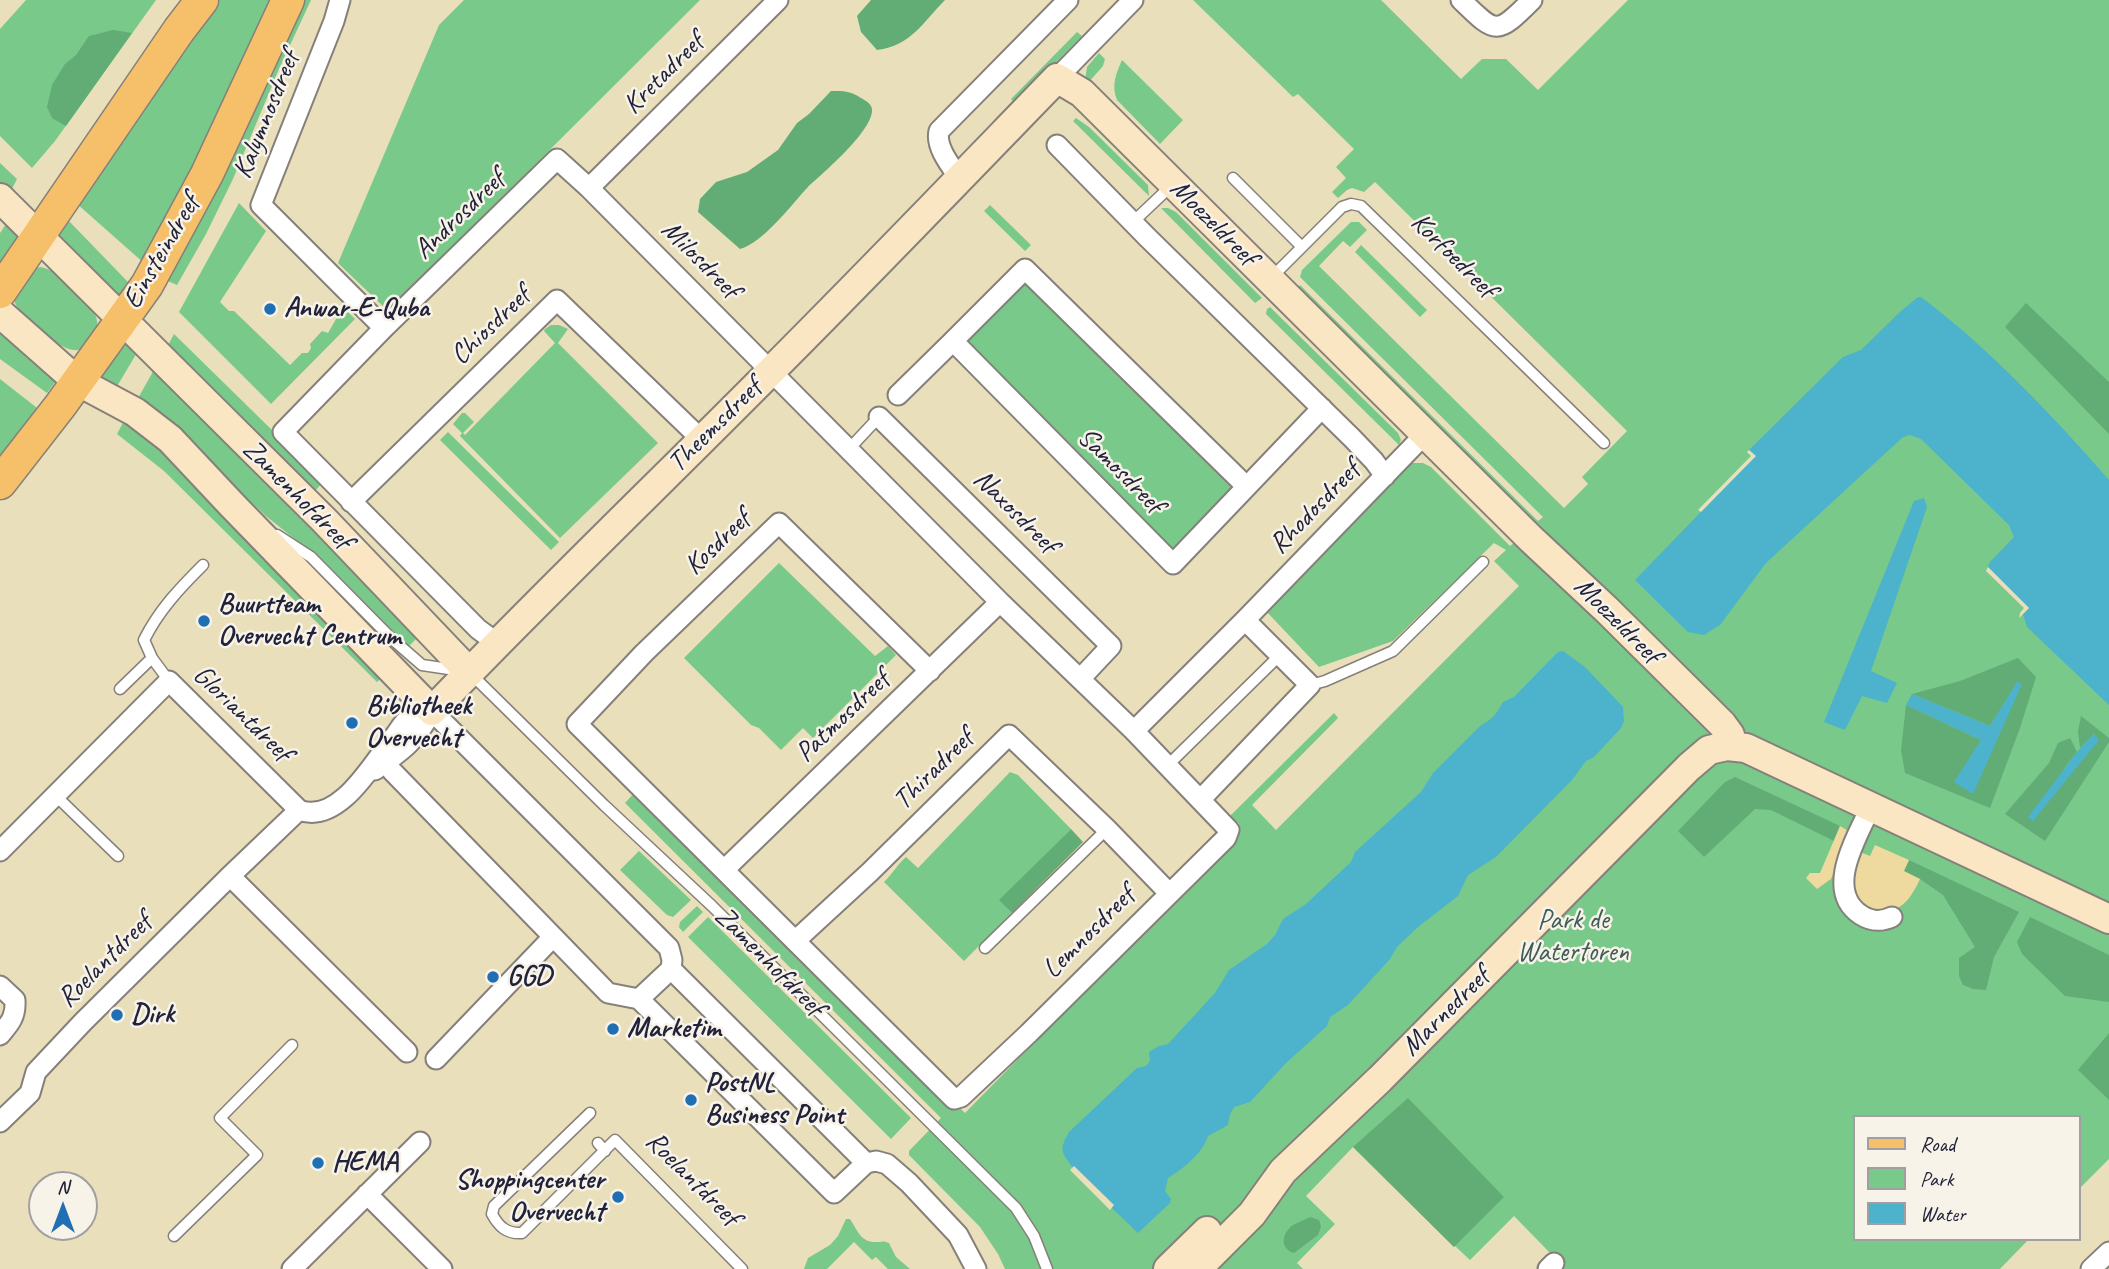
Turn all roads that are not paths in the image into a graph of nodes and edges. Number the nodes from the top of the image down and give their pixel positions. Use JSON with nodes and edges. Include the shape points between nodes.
{"nodes":[{"id":1,"x":202,"y":0,"type":"edge"},
{"id":2,"x":288,"y":0,"type":"edge"},
{"id":3,"x":340,"y":0,"type":"edge"},
{"id":4,"x":1068,"y":0,"type":"edge"},
{"id":5,"x":1133,"y":0,"type":"edge"},
{"id":6,"x":1461,"y":0,"type":"edge"},
{"id":7,"x":1532,"y":0,"type":"edge"},
{"id":8,"x":767,"y":4,"type":"edge"},
{"id":9,"x":1057,"y":78,"type":"junction"},
{"id":10,"x":1057,"y":145,"type":"dead end"},
{"id":11,"x":1233,"y":178,"type":"dead end"},
{"id":12,"x":960,"y":179,"type":"junction"},
{"id":13,"x":589,"y":188,"type":"junction"},
{"id":14,"x":1168,"y":188,"type":"junction"},
{"id":15,"x":0,"y":198,"type":"edge"},
{"id":16,"x":1133,"y":222,"type":"junction"},
{"id":17,"x":38,"y":236,"type":"junction"},
{"id":18,"x":1302,"y":247,"type":"junction"},
{"id":19,"x":1269,"y":281,"type":"junction"},
{"id":20,"x":0,"y":292,"type":"edge"},
{"id":21,"x":0,"y":313,"type":"edge"},
{"id":22,"x":123,"y":319,"type":"junction"},
{"id":23,"x":384,"y":328,"type":"junction"},
{"id":24,"x":953,"y":341,"type":"junction"},
{"id":25,"x":771,"y":371,"type":"junction"},
{"id":26,"x":77,"y":382,"type":"junction"},
{"id":27,"x":898,"y":394,"type":"dead end"},
{"id":28,"x":1322,"y":408,"type":"junction"},
{"id":29,"x":880,"y":416,"type":"joint"},
{"id":30,"x":283,"y":432,"type":"joint"},
{"id":31,"x":702,"y":439,"type":"junction"},
{"id":32,"x":1420,"y":439,"type":"junction"},
{"id":33,"x":1604,"y":443,"type":"dead end"},
{"id":34,"x":849,"y":449,"type":"junction"},
{"id":35,"x":1385,"y":476,"type":"junction"},
{"id":36,"x":0,"y":482,"type":"edge"},
{"id":37,"x":1246,"y":486,"type":"junction"},
{"id":38,"x":351,"y":502,"type":"junction"},
{"id":39,"x":232,"y":505,"type":"junction"},
{"id":40,"x":1483,"y":562,"type":"dead end"},
{"id":41,"x":203,"y":565,"type":"dead end"},
{"id":42,"x":1000,"y":601,"type":"junction"},
{"id":43,"x":1245,"y":620,"type":"junction"},
{"id":44,"x":497,"y":643,"type":"junction"},
{"id":45,"x":1280,"y":655,"type":"junction"},
{"id":46,"x":152,"y":658,"type":"junction"},
{"id":47,"x":930,"y":671,"type":"junction"},
{"id":48,"x":469,"y":672,"type":"junction"},
{"id":49,"x":1080,"y":679,"type":"junction"},
{"id":50,"x":169,"y":681,"type":"junction"},
{"id":51,"x":1310,"y":685,"type":"junction"},
{"id":52,"x":120,"y":689,"type":"dead end"},
{"id":53,"x":432,"y":711,"type":"junction"},
{"id":54,"x":577,"y":724,"type":"joint"},
{"id":55,"x":1134,"y":731,"type":"junction"},
{"id":56,"x":1721,"y":748,"type":"junction"},
{"id":57,"x":1167,"y":765,"type":"junction"},
{"id":58,"x":392,"y":771,"type":"dead end"},
{"id":59,"x":56,"y":796,"type":"junction"},
{"id":60,"x":1201,"y":799,"type":"junction"},
{"id":61,"x":1871,"y":806,"type":"junction"},
{"id":62,"x":299,"y":810,"type":"junction"},
{"id":63,"x":1107,"y":829,"type":"junction"},
{"id":64,"x":0,"y":851,"type":"edge"},
{"id":65,"x":117,"y":856,"type":"dead end"},
{"id":66,"x":724,"y":870,"type":"junction"},
{"id":67,"x":230,"y":876,"type":"junction"},
{"id":68,"x":1169,"y":893,"type":"junction"},
{"id":69,"x":1892,"y":917,"type":"dead end"},
{"id":70,"x":2109,"y":919,"type":"edge"},
{"id":71,"x":552,"y":938,"type":"junction"},
{"id":72,"x":795,"y":941,"type":"junction"},
{"id":73,"x":985,"y":948,"type":"dead end"},
{"id":74,"x":671,"y":969,"type":"junction"},
{"id":75,"x":0,"y":986,"type":"edge"},
{"id":76,"x":639,"y":999,"type":"junction"},
{"id":77,"x":0,"y":1035,"type":"edge"},
{"id":78,"x":292,"y":1045,"type":"dead end"},
{"id":79,"x":408,"y":1052,"type":"dead end"},
{"id":80,"x":436,"y":1059,"type":"dead end"},
{"id":81,"x":954,"y":1099,"type":"joint"},
{"id":82,"x":590,"y":1113,"type":"dead end"},
{"id":83,"x":0,"y":1122,"type":"edge"},
{"id":84,"x":420,"y":1142,"type":"dead end"},
{"id":85,"x":866,"y":1163,"type":"junction"},
{"id":86,"x":1283,"y":1171,"type":"junction"},
{"id":87,"x":368,"y":1194,"type":"junction"},
{"id":88,"x":174,"y":1236,"type":"dead end"},
{"id":89,"x":2109,"y":1252,"type":"edge"},
{"id":90,"x":292,"y":1269,"type":"edge"},
{"id":91,"x":442,"y":1269,"type":"edge"},
{"id":92,"x":742,"y":1269,"type":"edge"},
{"id":93,"x":975,"y":1269,"type":"edge"},
{"id":94,"x":1047,"y":1269,"type":"edge"},
{"id":95,"x":1168,"y":1269,"type":"edge"},
{"id":96,"x":1197,"y":1269,"type":"edge"},
{"id":97,"x":2091,"y":1269,"type":"edge"}],
"edges":[{"from":1,"to":17,"type":"main road"},
{"from":2,"to":22,"type":"main road","name":"Einsteindreef","via":[[207,174],[147,285]]},
{"from":3,"to":23,"type":"street","name":"Kalymnosdreef","via":[[261,205]]},
{"from":4,"to":12,"type":"street","via":[[939,131],[937,139]]},
{"from":5,"to":9,"type":"street","name":"Theemsdreef"},
{"from":6,"to":7,"type":"street","via":[[1487,26],[1503,26]]},
{"from":8,"to":13,"type":"street","name":"Kretadreef"},
{"from":9,"to":12,"type":"street","name":"Theemsdreef"},
{"from":9,"to":14,"type":"street","name":"Moezeldreef","via":[[1082,93]]},
{"from":10,"to":16,"type":"street","name":"Moezeldreef"},
{"from":11,"to":18,"type":"lane"},
{"from":12,"to":25,"type":"street","name":"Theemsdreef"},
{"from":13,"to":23,"type":"street","name":"Androsdreef","via":[[557,159]]},
{"from":13,"to":25,"type":"street","name":"Milosdreef"},
{"from":14,"to":16,"type":"lane"},
{"from":14,"to":19,"type":"street","name":"Moezeldreef"},
{"from":15,"to":17,"type":"street","name":"Zamenhofdreef"},
{"from":16,"to":28,"type":"street","name":"Moezeldreef"},
{"from":17,"to":20,"type":"main road"},
{"from":17,"to":22,"type":"street","name":"Zamenhofdreef"},
{"from":18,"to":19,"type":"lane","name":"Korfoedreef"},
{"from":18,"to":33,"type":"lane","name":"Korfoedreef","via":[[1342,207],[1361,206]]},
{"from":19,"to":32,"type":"street","name":"Moezeldreef"},
{"from":21,"to":26,"type":"street","name":"Zamenhofdreef"},
{"from":22,"to":26,"type":"main road","name":"Einsteindreef"},
{"from":22,"to":48,"type":"street","name":"Zamenhofdreef"},
{"from":23,"to":30,"type":"street","name":"Androsdreef"},
{"from":24,"to":27,"type":"street"},
{"from":24,"to":37,"type":"street","via":[[1025,269]]},
{"from":24,"to":37,"type":"street","name":"Samosdreef","via":[[1173,564]]},
{"from":25,"to":31,"type":"street","name":"Theemsdreef"},
{"from":25,"to":34,"type":"street"},
{"from":26,"to":36,"type":"main road","name":"Einsteindreef"},
{"from":26,"to":39,"type":"street","name":"Zamenhofdreef","via":[[135,412],[170,439]]},
{"from":28,"to":35,"type":"street","name":"Moezeldreef"},
{"from":28,"to":37,"type":"street","name":"Samosdreef"},
{"from":29,"to":34,"type":"lane","name":"Naxosdreef"},
{"from":29,"to":49,"type":"street","name":"Naxosdreef","via":[[1111,646]]},
{"from":30,"to":38,"type":"street","name":"Zamenhofdreef"},
{"from":31,"to":38,"type":"street","name":"Chiosdreef","via":[[557,300]]},
{"from":31,"to":44,"type":"street","name":"Theemsdreef"},
{"from":32,"to":35,"type":"street","name":"Rhodosdreef"},
{"from":32,"to":56,"type":"street","name":"Moezeldreef"},
{"from":34,"to":42,"type":"street"},
{"from":35,"to":43,"type":"street","name":"Rhodosdreef"},
{"from":38,"to":44,"type":"street","name":"Zamenhofdreef"},
{"from":39,"to":48,"type":"lane","name":"Zamenhofdreef","via":[[311,557],[422,665]]},
{"from":39,"to":53,"type":"street","name":"Zamenhofdreef"},
{"from":40,"to":51,"type":"lane","via":[[1393,651]]},
{"from":41,"to":46,"type":"lane","via":[[154,620],[144,640]]},
{"from":42,"to":47,"type":"street","name":"Patmosdreef"},
{"from":42,"to":49,"type":"street"},
{"from":43,"to":45,"type":"street"},
{"from":43,"to":55,"type":"street","name":"Rhodosdreef"},
{"from":44,"to":48,"type":"street","name":"Theemsdreef"},
{"from":45,"to":51,"type":"street"},
{"from":45,"to":57,"type":"lane"},
{"from":46,"to":50,"type":"lane"},
{"from":46,"to":52,"type":"lane"},
{"from":47,"to":54,"type":"street","name":"Kosdreef","via":[[779,523]]},
{"from":47,"to":66,"type":"street","name":"Patmosdreef"},
{"from":48,"to":53,"type":"street"},
{"from":48,"to":94,"type":"lane","name":"Zamenhofdreef","via":[[1016,1208]]},
{"from":49,"to":55,"type":"street"},
{"from":50,"to":59,"type":"street","name":"Gloriantdreef"},
{"from":50,"to":62,"type":"street","name":"Gloriantdreef"},
{"from":51,"to":60,"type":"street"},
{"from":53,"to":62,"type":"street","via":[[408,746],[326,811]]},
{"from":53,"to":74,"type":"street","name":"Zamenhofdreef","via":[[660,937],[669,948]]},
{"from":54,"to":66,"type":"street","name":"Zamenhofdreef"},
{"from":55,"to":57,"type":"street"},
{"from":56,"to":61,"type":"street","via":[[1746,748]]},
{"from":56,"to":86,"type":"street","name":"Marnedreef","via":[[1657,799]]},
{"from":57,"to":60,"type":"street"},
{"from":58,"to":71,"type":"street"},
{"from":59,"to":64,"type":"street","name":"Gloriantdreef"},
{"from":59,"to":65,"type":"lane"},
{"from":60,"to":68,"type":"street","name":"Lemnosdreef","via":[[1227,826],[1228,834]]},
{"from":61,"to":69,"type":"street","via":[[1848,858],[1843,888],[1848,902],[1865,917],[1878,921]]},
{"from":61,"to":70,"type":"street"},
{"from":62,"to":67,"type":"street","name":"Roelantdreef"},
{"from":63,"to":68,"type":"street","name":"Thiradreef"},
{"from":63,"to":72,"type":"street","name":"Thiradreef","via":[[1009,735]]},
{"from":63,"to":73,"type":"lane"},
{"from":66,"to":72,"type":"street","name":"Zamenhofdreef"},
{"from":67,"to":79,"type":"street"},
{"from":67,"to":83,"type":"street","name":"Roelantdreef","via":[[83,1021],[36,1072],[30,1093]]},
{"from":68,"to":81,"type":"street","name":"Lemnosdreef","via":[[1029,1033]]},
{"from":71,"to":76,"type":"street","via":[[608,993]]},
{"from":71,"to":80,"type":"street"},
{"from":72,"to":81,"type":"street","name":"Zamenhofdreef"},
{"from":74,"to":76,"type":"street"},
{"from":74,"to":85,"type":"street","name":"Zamenhofdreef"},
{"from":75,"to":77,"type":"street","via":[[15,1000],[16,1012]]},
{"from":76,"to":85,"type":"street","via":[[834,1193]]},
{"from":78,"to":88,"type":"lane","via":[[220,1118],[257,1155]]},
{"from":82,"to":92,"type":"lane","name":"Roelantdreef","via":[[494,1206],[497,1223],[512,1234],[522,1233],[601,1147],[615,1140]]},
{"from":84,"to":87,"type":"street"},
{"from":85,"to":93,"type":"street","name":"Zamenhofdreef","via":[[887,1164],[909,1183],[958,1235]]},
{"from":86,"to":95,"type":"street","name":"Marnedreef","via":[[1237,1201]]},
{"from":86,"to":96,"type":"street","name":"Marnedreef","via":[[1252,1213]]},
{"from":87,"to":90,"type":"street"},
{"from":87,"to":91,"type":"street"},
{"from":89,"to":97,"type":"street"}]}
